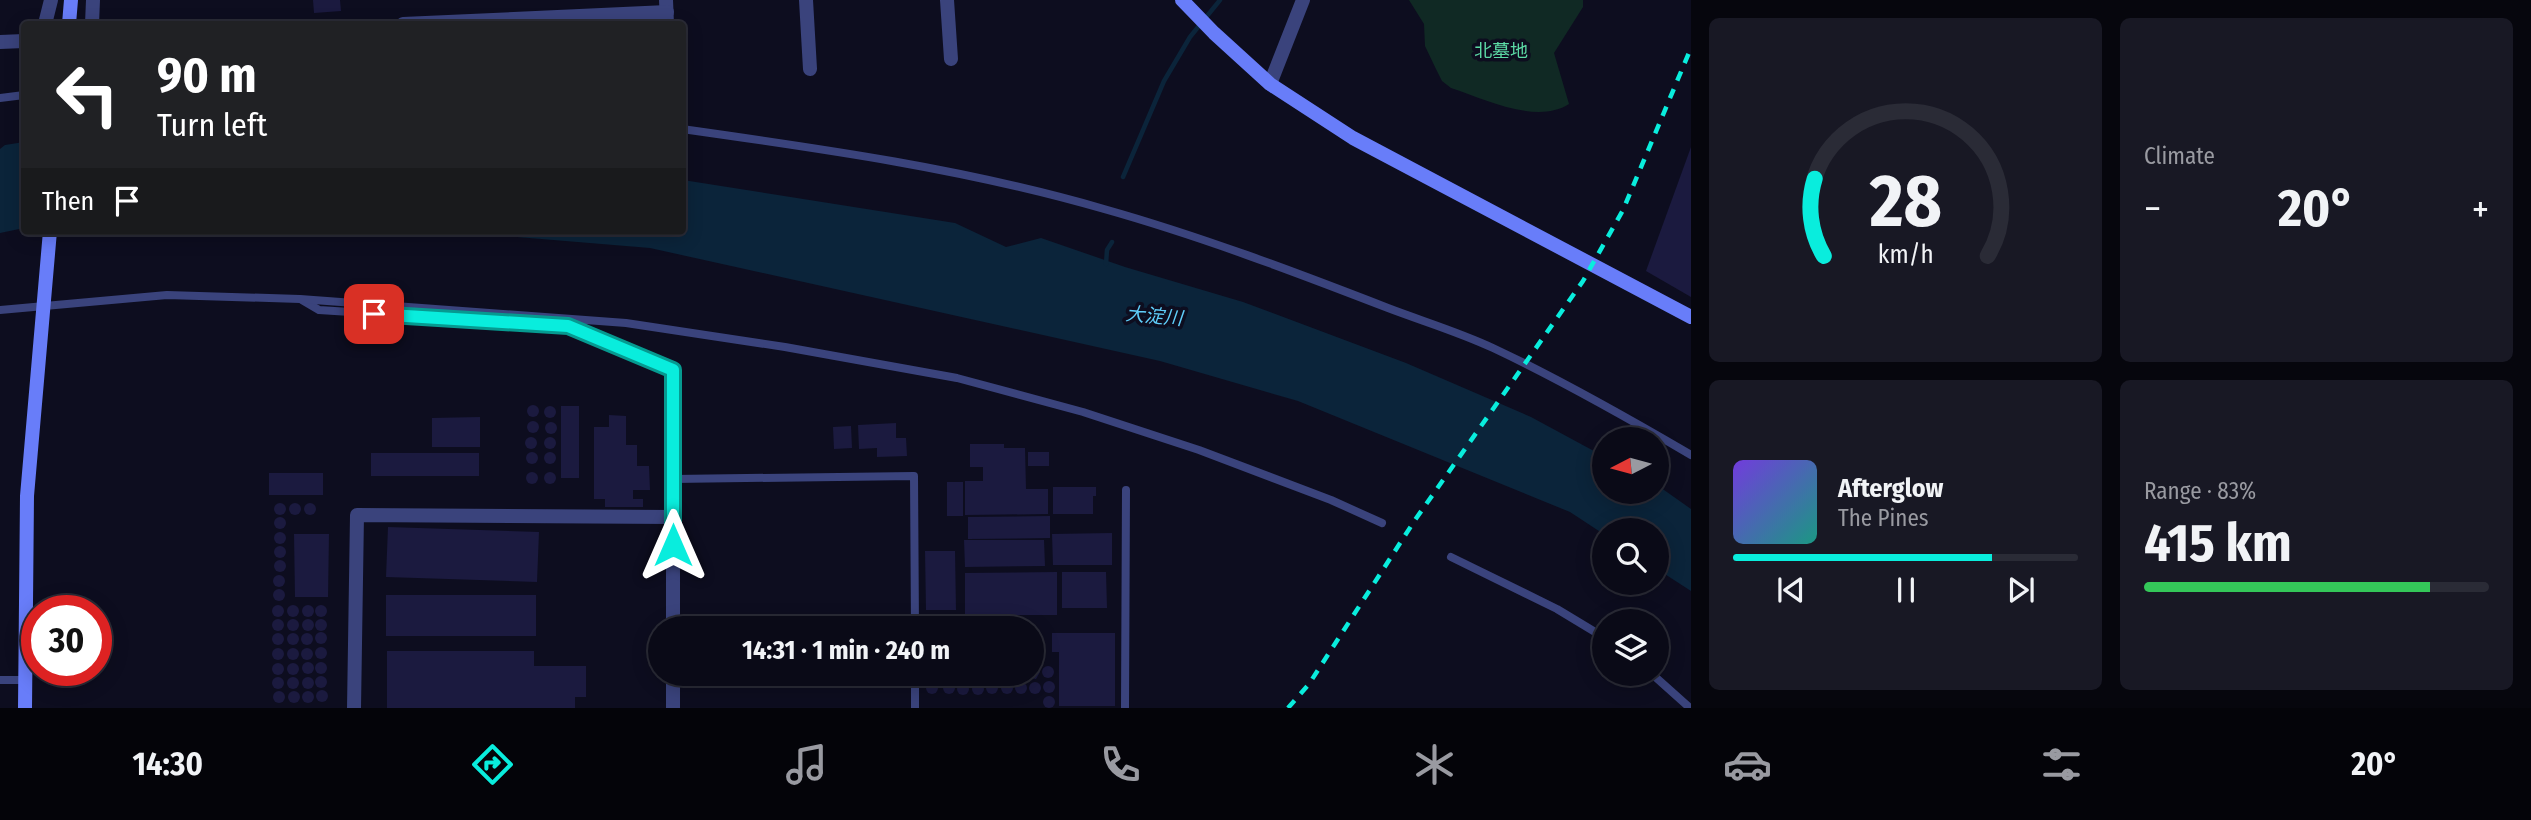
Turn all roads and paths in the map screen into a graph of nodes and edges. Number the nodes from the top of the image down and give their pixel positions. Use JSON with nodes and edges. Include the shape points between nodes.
{"nodes":[{"id":1,"x":51,"y":0,"type":"edge"},
{"id":2,"x":71,"y":0,"type":"edge"},
{"id":3,"x":93,"y":0,"type":"edge"},
{"id":4,"x":807,"y":0,"type":"edge"},
{"id":5,"x":947,"y":0,"type":"edge"},
{"id":6,"x":1303,"y":0,"type":"edge"},
{"id":7,"x":1192,"y":7,"type":"edge"},
{"id":8,"x":667,"y":12,"type":"edge"},
{"id":9,"x":46,"y":21,"type":"edge"},
{"id":10,"x":69,"y":21,"type":"edge"},
{"id":11,"x":92,"y":21,"type":"edge"},
{"id":12,"x":469,"y":21,"type":"edge"},
{"id":13,"x":21,"y":41,"type":"edge"},
{"id":14,"x":0,"y":42,"type":"edge"},
{"id":15,"x":951,"y":59,"type":"dead end"},
{"id":16,"x":810,"y":69,"type":"dead end"},
{"id":17,"x":1270,"y":84,"type":"junction"},
{"id":18,"x":21,"y":95,"type":"edge"},
{"id":19,"x":0,"y":98,"type":"edge"},
{"id":20,"x":686,"y":130,"type":"edge"},
{"id":21,"x":50,"y":235,"type":"edge"},
{"id":22,"x":300,"y":299,"type":"junction"},
{"id":23,"x":43,"y":305,"type":"junction"},
{"id":24,"x":0,"y":310,"type":"edge"},
{"id":25,"x":1691,"y":317,"type":"edge"},
{"id":26,"x":673,"y":370,"type":"joint"},
{"id":27,"x":1691,"y":455,"type":"edge"},
{"id":28,"x":673,"y":479,"type":"junction"},
{"id":29,"x":1126,"y":490,"type":"dead end"},
{"id":30,"x":673,"y":517,"type":"junction"},
{"id":31,"x":1382,"y":523,"type":"dead end"},
{"id":32,"x":1451,"y":558,"type":"dead end"},
{"id":33,"x":26,"y":595,"type":"edge"},
{"id":34,"x":673,"y":616,"type":"edge"},
{"id":35,"x":915,"y":616,"type":"edge"},
{"id":36,"x":1592,"y":630,"type":"edge"},
{"id":37,"x":0,"y":680,"type":"edge"},
{"id":38,"x":21,"y":680,"type":"edge"},
{"id":39,"x":25,"y":686,"type":"edge"},
{"id":40,"x":673,"y":686,"type":"edge"},
{"id":41,"x":915,"y":686,"type":"edge"},
{"id":42,"x":1665,"y":686,"type":"edge"},
{"id":43,"x":24,"y":708,"type":"edge"},
{"id":44,"x":354,"y":708,"type":"edge"},
{"id":45,"x":673,"y":708,"type":"edge"},
{"id":46,"x":915,"y":708,"type":"edge"},
{"id":47,"x":1125,"y":708,"type":"edge"},
{"id":48,"x":1690,"y":708,"type":"edge"}],
"edges":[{"from":1,"to":9,"type":"street"},
{"from":2,"to":10,"type":"street"},
{"from":3,"to":11,"type":"street"},
{"from":4,"to":16,"type":"street"},
{"from":5,"to":15,"type":"street"},
{"from":6,"to":17,"type":"street"},
{"from":7,"to":17,"type":"street"},
{"from":8,"to":12,"type":"street"},
{"from":13,"to":14,"type":"street"},
{"from":17,"to":25,"type":"street","via":[[1353,138]]},
{"from":18,"to":19,"type":"lane"},
{"from":20,"to":27,"type":"lane","via":[[889,160],[1104,208],[1328,284],[1491,347]]},
{"from":21,"to":23,"type":"street"},
{"from":22,"to":23,"type":"lane","via":[[167,296]]},
{"from":22,"to":26,"type":"lane","via":[[319,310],[568,326]]},
{"from":22,"to":31,"type":"lane","via":[[626,323],[957,378],[1199,450]]},
{"from":23,"to":24,"type":"lane"},
{"from":23,"to":33,"type":"street","via":[[27,496]]},
{"from":26,"to":28,"type":"street"},
{"from":28,"to":30,"type":"street"},
{"from":28,"to":35,"type":"lane","via":[[914,476]]},
{"from":29,"to":47,"type":"lane"},
{"from":30,"to":34,"type":"street"},
{"from":30,"to":44,"type":"street","via":[[357,515]]},
{"from":32,"to":36,"type":"lane"},
{"from":37,"to":38,"type":"lane"},
{"from":39,"to":43,"type":"street"},
{"from":40,"to":45,"type":"street"},
{"from":41,"to":46,"type":"lane"},
{"from":42,"to":48,"type":"lane"}]}
